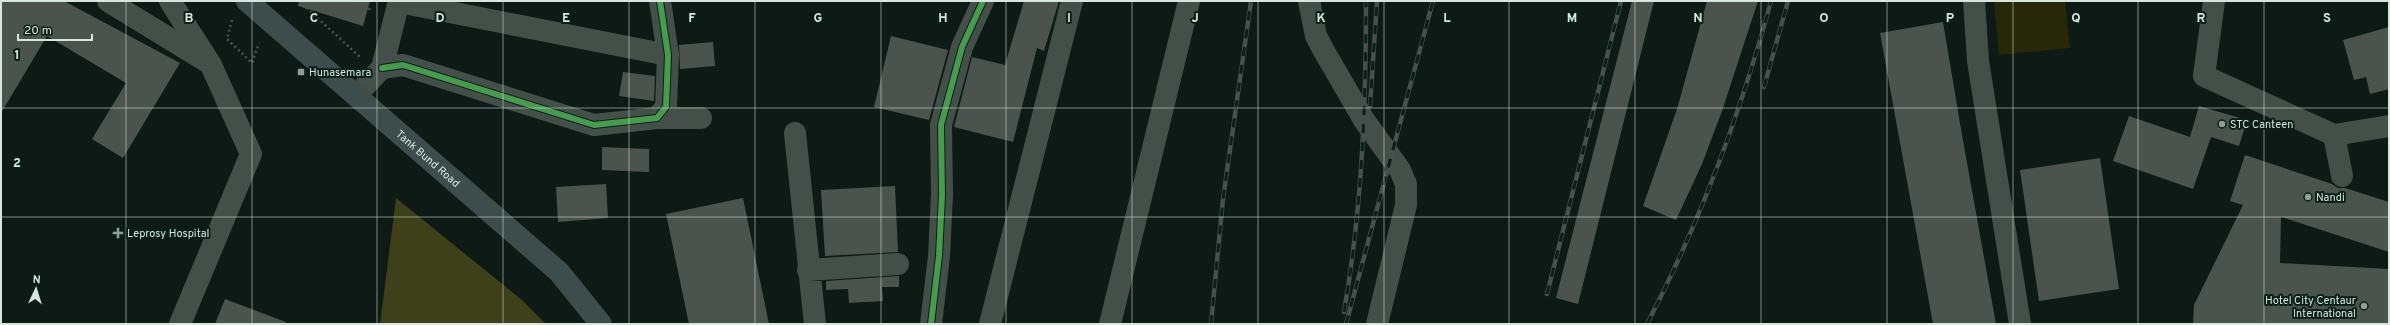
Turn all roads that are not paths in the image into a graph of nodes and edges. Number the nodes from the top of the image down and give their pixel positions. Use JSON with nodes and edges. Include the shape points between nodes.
{"nodes":[{"id":1,"x":108,"y":1,"type":"edge"},
{"id":2,"x":170,"y":1,"type":"edge"},
{"id":3,"x":247,"y":1,"type":"edge"},
{"id":4,"x":267,"y":1,"type":"edge"},
{"id":5,"x":399,"y":1,"type":"edge"},
{"id":6,"x":660,"y":1,"type":"edge"},
{"id":7,"x":983,"y":1,"type":"edge"},
{"id":8,"x":1072,"y":1,"type":"edge"},
{"id":9,"x":1189,"y":1,"type":"edge"},
{"id":10,"x":1309,"y":1,"type":"edge"},
{"id":11,"x":1974,"y":1,"type":"edge"},
{"id":12,"x":2214,"y":1,"type":"edge"},
{"id":13,"x":668,"y":55,"type":"junction"},
{"id":14,"x":373,"y":64,"type":"junction"},
{"id":15,"x":211,"y":65,"type":"junction"},
{"id":16,"x":365,"y":86,"type":"junction"},
{"id":17,"x":657,"y":118,"type":"junction"},
{"id":18,"x":701,"y":118,"type":"dead end"},
{"id":19,"x":2389,"y":126,"type":"edge"},
{"id":20,"x":795,"y":133,"type":"dead end"},
{"id":21,"x":2334,"y":135,"type":"junction"},
{"id":22,"x":2342,"y":176,"type":"dead end"},
{"id":23,"x":898,"y":264,"type":"dead end"},
{"id":24,"x":808,"y":270,"type":"junction"},
{"id":25,"x":180,"y":324,"type":"edge"},
{"id":26,"x":601,"y":324,"type":"edge"},
{"id":27,"x":616,"y":324,"type":"edge"},
{"id":28,"x":815,"y":324,"type":"edge"},
{"id":29,"x":932,"y":324,"type":"edge"},
{"id":30,"x":990,"y":324,"type":"edge"},
{"id":31,"x":1110,"y":324,"type":"edge"},
{"id":32,"x":1377,"y":324,"type":"edge"},
{"id":33,"x":2020,"y":324,"type":"edge"}],
"edges":[{"from":1,"to":15,"type":"street"},
{"from":2,"to":15,"type":"street"},
{"from":3,"to":26,"type":"main road","name":"Tank Bund Road","via":[[559,272]]},
{"from":4,"to":16,"type":"main road","name":"Tank Bund Road"},
{"from":5,"to":13,"type":"street"},
{"from":5,"to":14,"type":"street"},
{"from":6,"to":13,"type":"street"},
{"from":7,"to":29,"type":"street","via":[[962,47],[941,125],[941,218]]},
{"from":8,"to":30,"type":"street"},
{"from":9,"to":31,"type":"street"},
{"from":10,"to":32,"type":"street","via":[[1316,36],[1364,120],[1400,170],[1406,184],[1406,205]]},
{"from":11,"to":33,"type":"street","via":[[1978,61]]},
{"from":12,"to":21,"type":"street","via":[[2204,76]]},
{"from":13,"to":17,"type":"street","via":[[666,107]]},
{"from":14,"to":16,"type":"street"},
{"from":14,"to":17,"type":"street","via":[[403,65],[594,125]]},
{"from":15,"to":25,"type":"street","via":[[251,154]]},
{"from":16,"to":27,"type":"main road","name":"Tank Bund Road","via":[[568,264]]},
{"from":17,"to":18,"type":"street"},
{"from":19,"to":21,"type":"street"},
{"from":20,"to":24,"type":"street"},
{"from":21,"to":22,"type":"street"},
{"from":23,"to":24,"type":"street"},
{"from":24,"to":28,"type":"street"}]}
